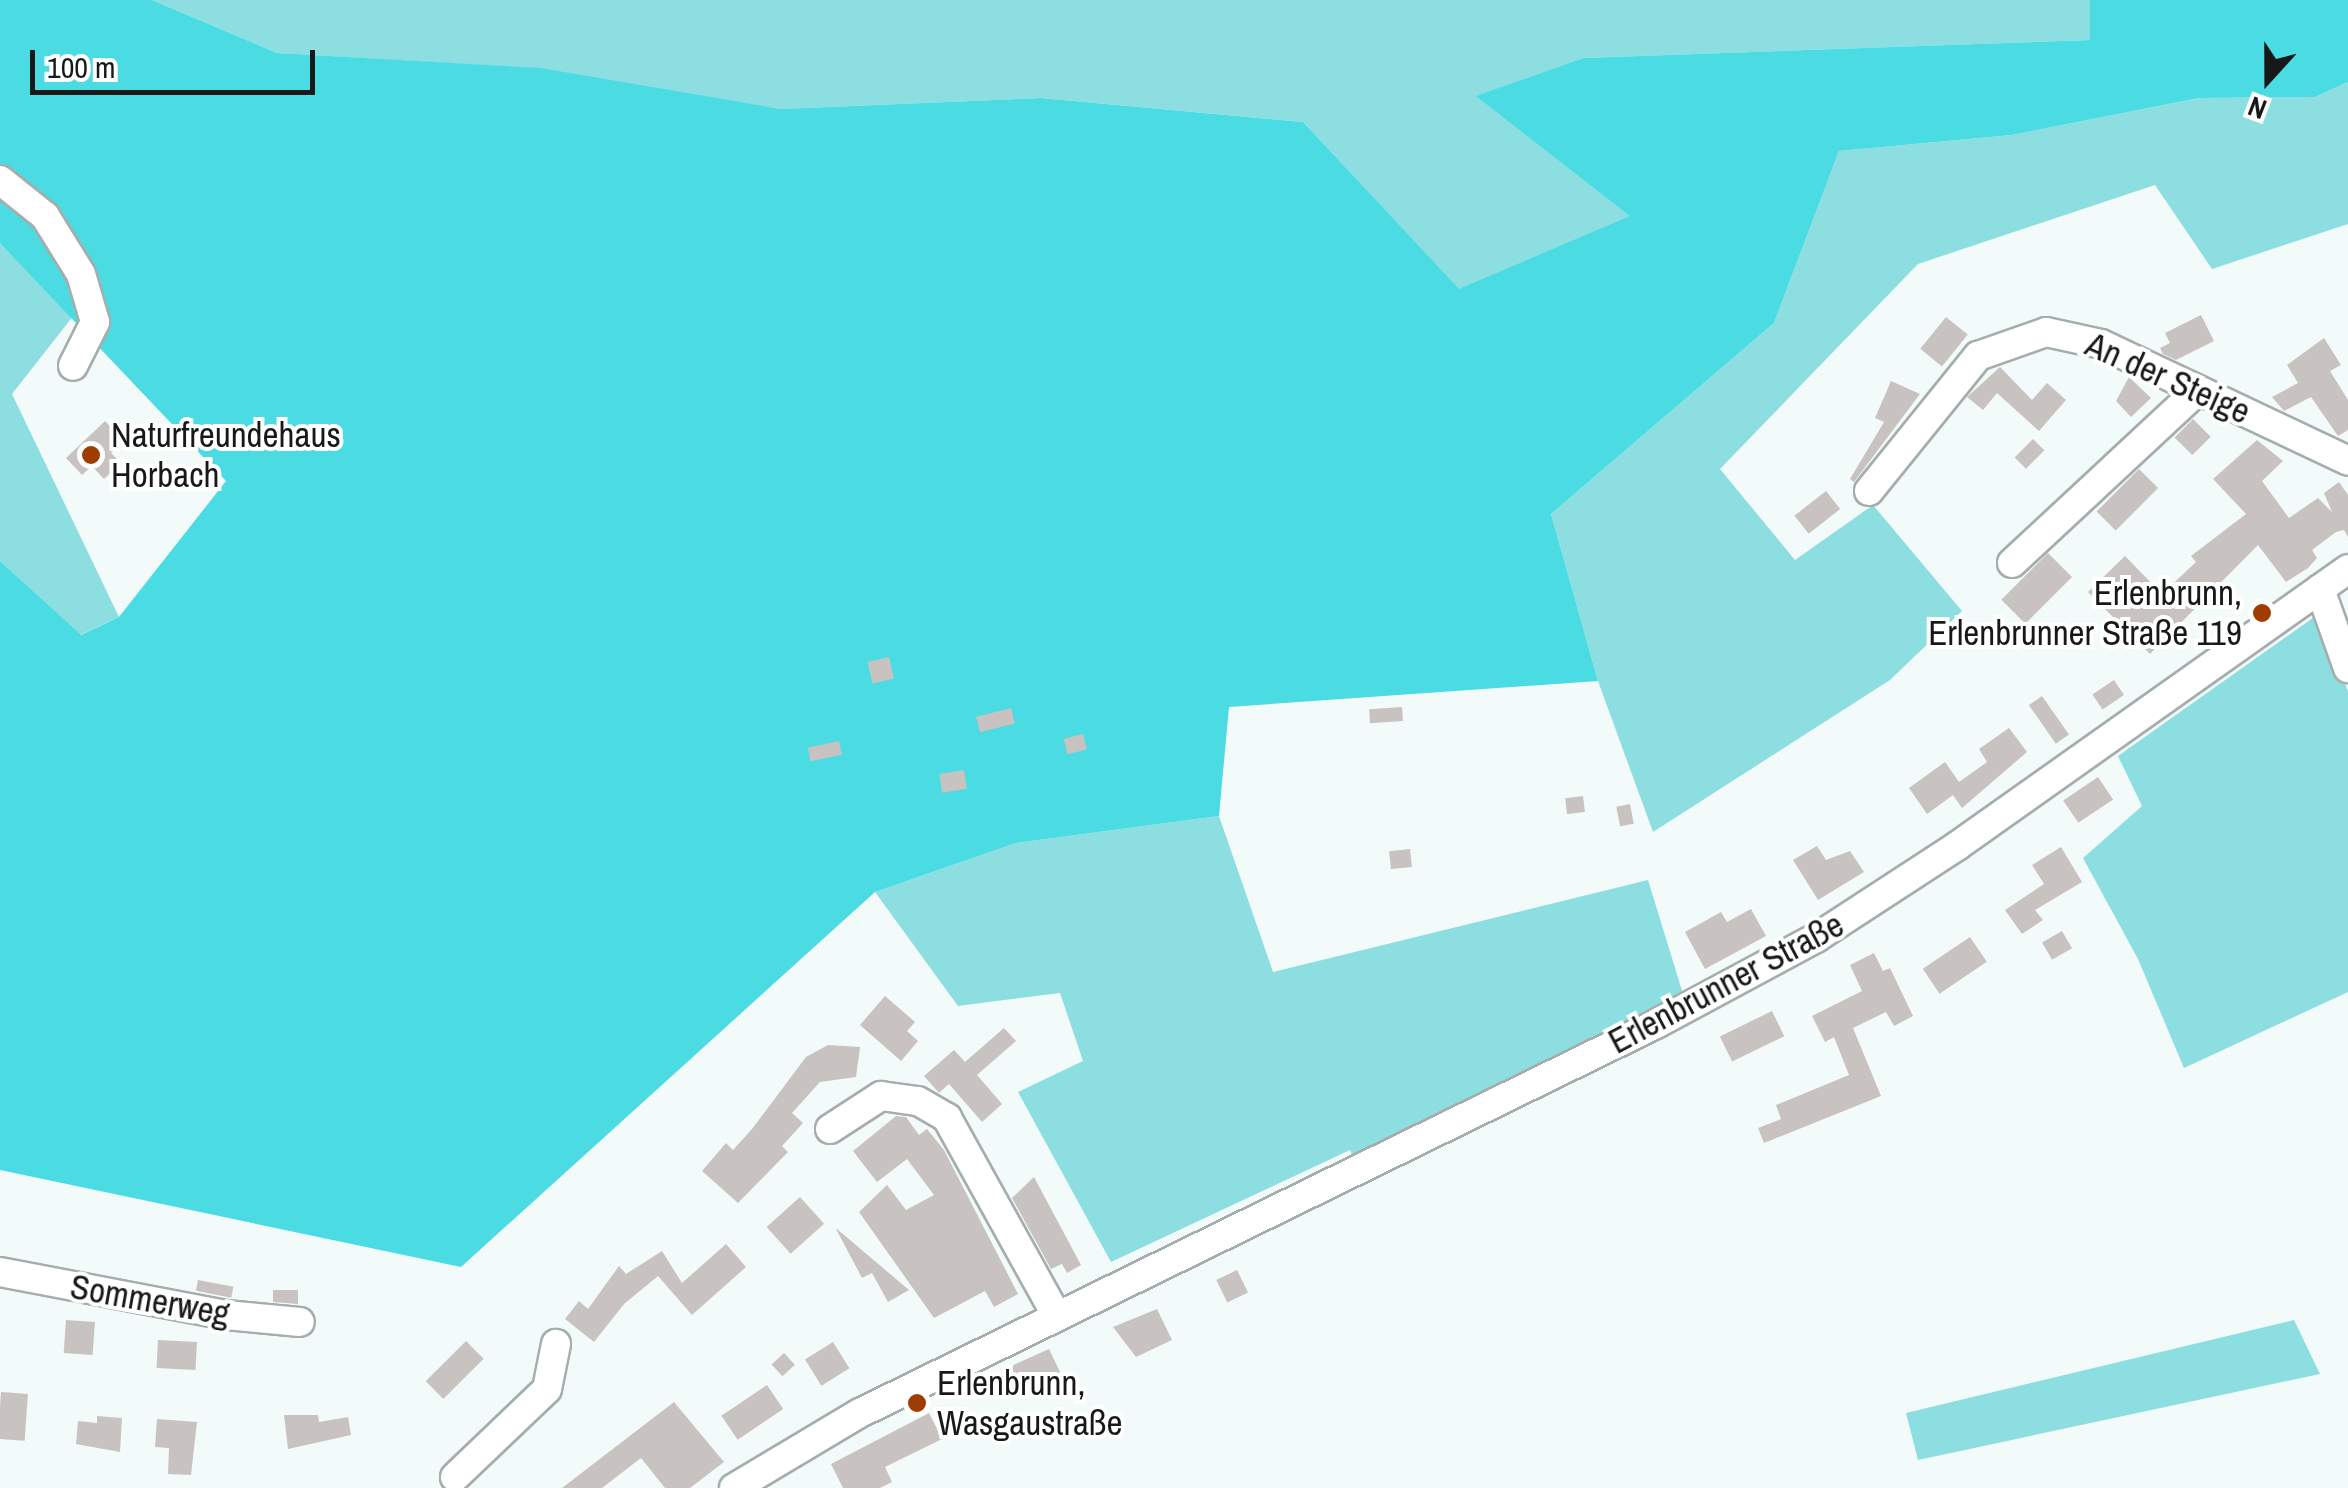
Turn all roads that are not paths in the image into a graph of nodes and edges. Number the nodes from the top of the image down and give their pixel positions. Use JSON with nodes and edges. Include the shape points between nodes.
{"nodes":[{"id":1,"x":0,"y":180,"type":"edge"},
{"id":2,"x":74,"y":366,"type":"dead end"},
{"id":3,"x":2198,"y":390,"type":"junction"},
{"id":4,"x":2348,"y":461,"type":"edge"},
{"id":5,"x":1869,"y":491,"type":"dead end"},
{"id":6,"x":2012,"y":563,"type":"dead end"},
{"id":7,"x":2348,"y":569,"type":"edge"},
{"id":8,"x":2320,"y":589,"type":"junction"},
{"id":9,"x":2348,"y":668,"type":"edge"},
{"id":10,"x":830,"y":1129,"type":"dead end"},
{"id":11,"x":0,"y":1272,"type":"edge"},
{"id":12,"x":1056,"y":1315,"type":"junction"},
{"id":13,"x":300,"y":1322,"type":"dead end"},
{"id":14,"x":556,"y":1344,"type":"dead end"},
{"id":15,"x":454,"y":1478,"type":"edge"},
{"id":16,"x":734,"y":1488,"type":"edge"}],
"edges":[{"from":1,"to":2,"type":"street","via":[[45,216],[81,274],[95,322]]},
{"from":3,"to":4,"type":"street","name":"An der Steige"},
{"from":3,"to":5,"type":"street","name":"An der Steige","via":[[2074,334],[2021,336],[1987,349],[1966,367]]},
{"from":3,"to":6,"type":"street"},
{"from":7,"to":8,"type":"street","name":"Erlenbrunner Straße"},
{"from":8,"to":9,"type":"street"},
{"from":8,"to":12,"type":"street","name":"Erlenbrunner Straße","via":[[1957,846],[1800,947],[1656,1024]]},
{"from":10,"to":12,"type":"street","via":[[881,1096],[918,1100],[946,1118]]},
{"from":11,"to":13,"type":"street","name":"Sommerweg","via":[[226,1315]]},
{"from":12,"to":16,"type":"street","name":"Erlenbrunner Straße","via":[[860,1414]]},
{"from":14,"to":15,"type":"street","via":[[547,1389]]}]}
